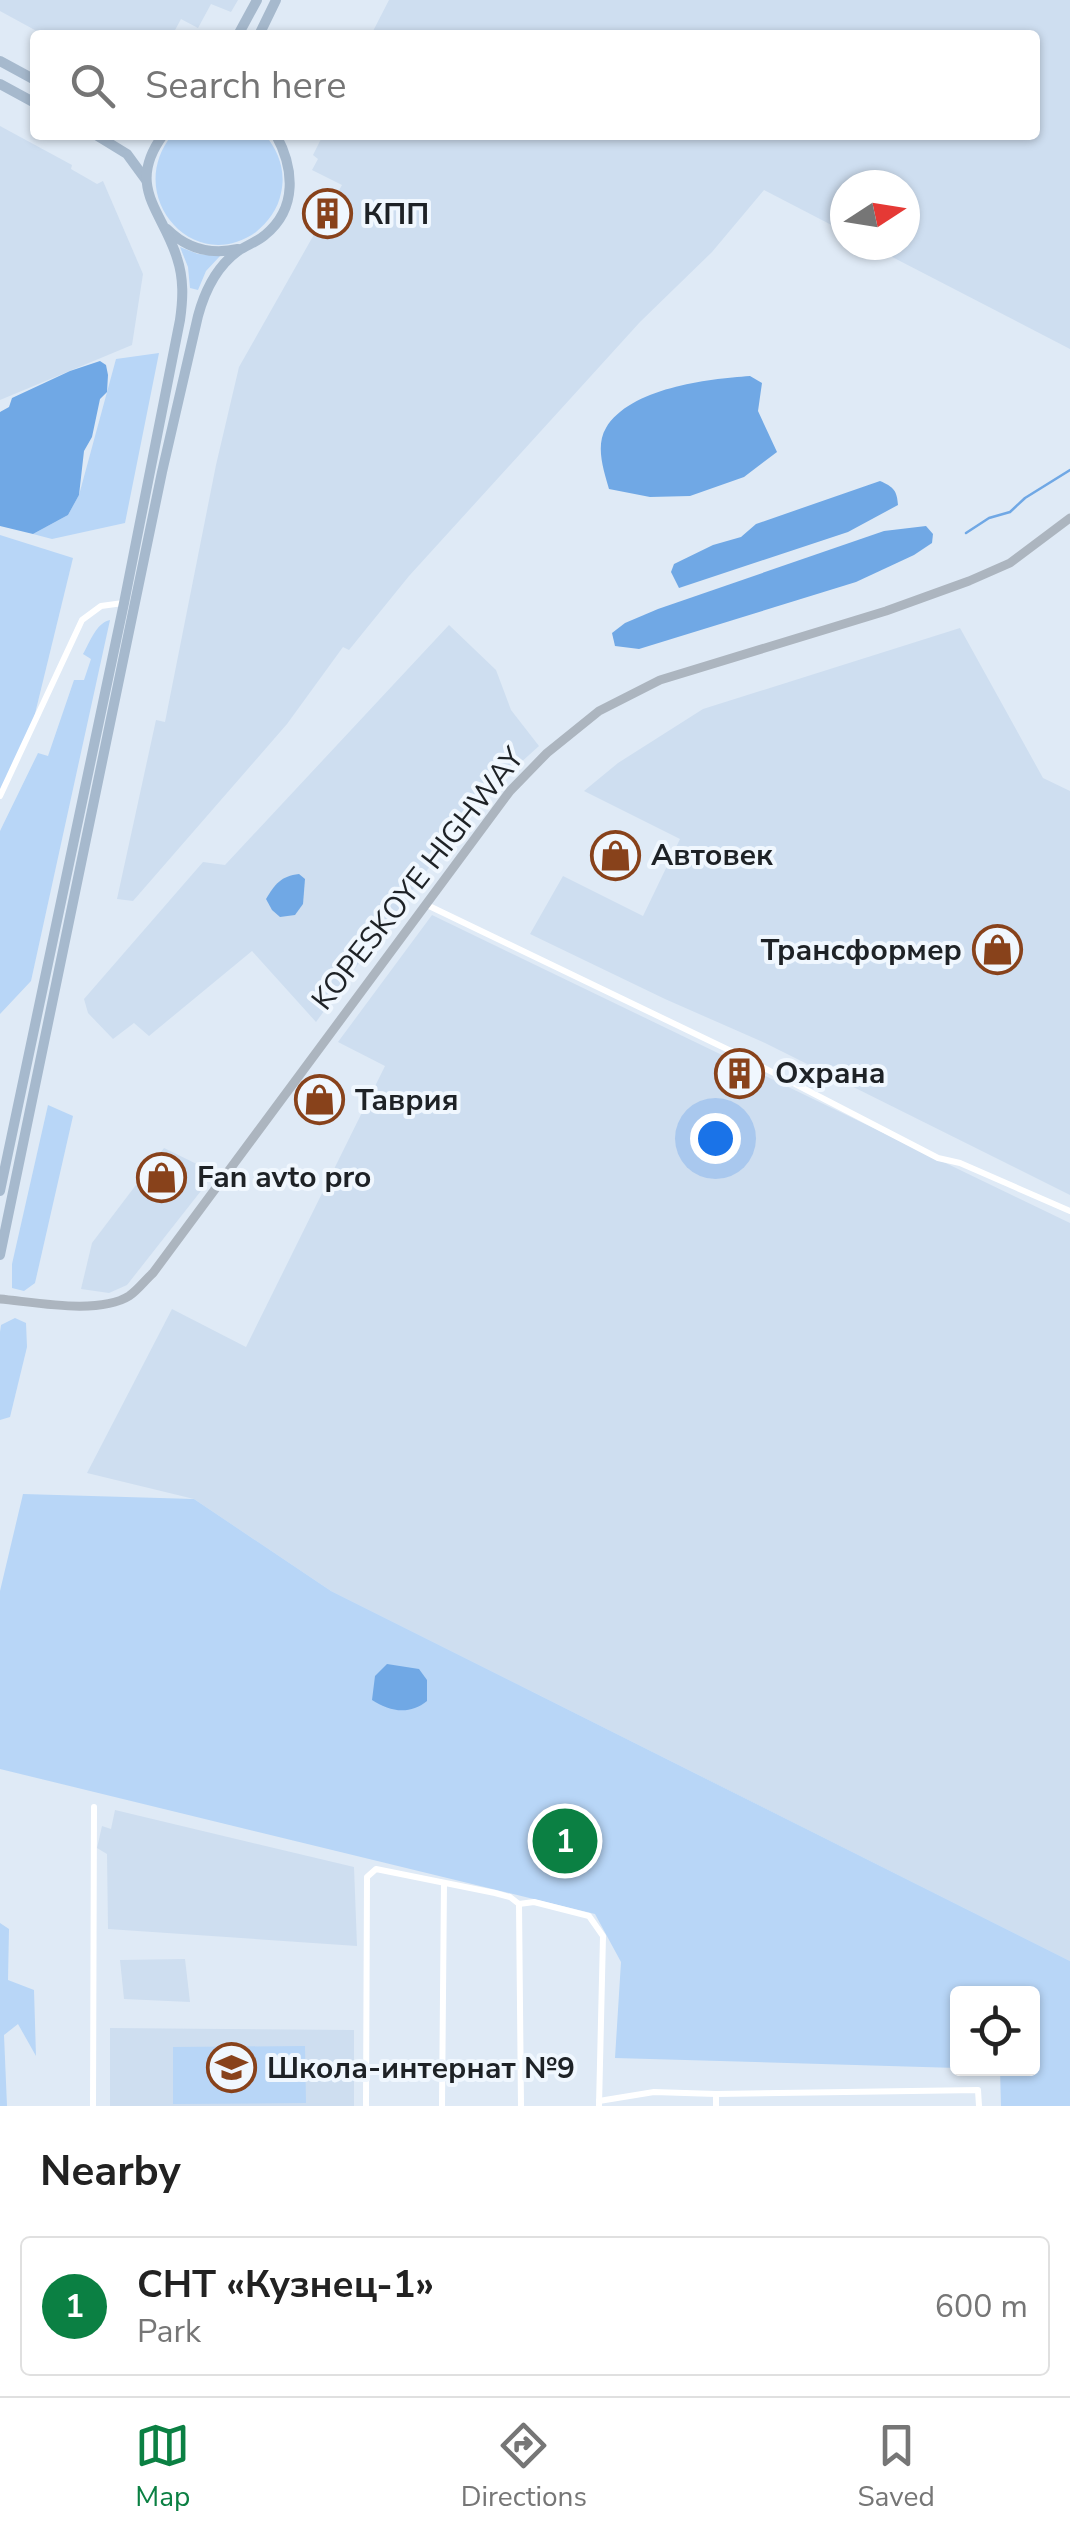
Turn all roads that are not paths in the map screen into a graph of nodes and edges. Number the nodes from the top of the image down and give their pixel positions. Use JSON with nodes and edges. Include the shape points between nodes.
{"nodes":[{"id":1,"x":257,"y":0,"type":"edge"},
{"id":2,"x":276,"y":0,"type":"edge"},
{"id":3,"x":241,"y":30,"type":"edge"},
{"id":4,"x":261,"y":30,"type":"edge"},
{"id":5,"x":0,"y":61,"type":"edge"},
{"id":6,"x":30,"y":77,"type":"edge"},
{"id":7,"x":0,"y":84,"type":"edge"},
{"id":8,"x":30,"y":100,"type":"edge"},
{"id":9,"x":104,"y":140,"type":"edge"},
{"id":10,"x":160,"y":140,"type":"edge"},
{"id":11,"x":279,"y":140,"type":"edge"},
{"id":12,"x":147,"y":181,"type":"junction"},
{"id":13,"x":163,"y":225,"type":"junction"},
{"id":14,"x":240,"y":249,"type":"junction"},
{"id":15,"x":1070,"y":518,"type":"edge"},
{"id":16,"x":124,"y":603,"type":"junction"},
{"id":17,"x":0,"y":796,"type":"edge"},
{"id":18,"x":427,"y":905,"type":"junction"},
{"id":19,"x":0,"y":1190,"type":"edge"},
{"id":20,"x":1070,"y":1211,"type":"edge"},
{"id":21,"x":0,"y":1255,"type":"edge"},
{"id":22,"x":0,"y":1299,"type":"edge"},
{"id":23,"x":94,"y":1807,"type":"dead end"},
{"id":24,"x":444,"y":1883,"type":"junction"},
{"id":25,"x":519,"y":1904,"type":"junction"},
{"id":26,"x":716,"y":2094,"type":"junction"},
{"id":27,"x":599,"y":2104,"type":"edge"},
{"id":28,"x":93,"y":2106,"type":"edge"},
{"id":29,"x":366,"y":2106,"type":"edge"},
{"id":30,"x":442,"y":2106,"type":"edge"},
{"id":31,"x":521,"y":2106,"type":"edge"},
{"id":32,"x":716,"y":2106,"type":"edge"},
{"id":33,"x":979,"y":2106,"type":"edge"}],
"edges":[{"from":1,"to":3,"type":"main road"},
{"from":2,"to":4,"type":"main road"},
{"from":5,"to":6,"type":"main road"},
{"from":7,"to":8,"type":"main road"},
{"from":9,"to":12,"type":"main road","via":[[127,154]]},
{"from":10,"to":12,"type":"main road"},
{"from":11,"to":14,"type":"main road","via":[[291,175],[286,208],[272,229]]},
{"from":12,"to":13,"type":"main road"},
{"from":13,"to":14,"type":"main road","via":[[198,249]]},
{"from":13,"to":16,"type":"main road","via":[[181,274],[182,306]]},
{"from":14,"to":21,"type":"main road","via":[[208,284],[198,316]]},
{"from":15,"to":18,"type":"street","name":"KOPESKOYE HIGHWAY","via":[[1010,563],[969,582],[660,680],[599,711],[510,791]]},
{"from":16,"to":17,"type":"street","via":[[101,606],[82,620]]},
{"from":16,"to":19,"type":"main road"},
{"from":18,"to":20,"type":"street","via":[[938,1158]]},
{"from":18,"to":22,"type":"street","name":"KOPESKOYE HIGHWAY","via":[[153,1274],[128,1297],[102,1304]]},
{"from":23,"to":28,"type":"street"},
{"from":24,"to":25,"type":"street"},
{"from":24,"to":29,"type":"street","via":[[376,1869],[366,1877]]},
{"from":24,"to":30,"type":"street"},
{"from":25,"to":27,"type":"street","via":[[589,1916],[603,1936]]},
{"from":25,"to":31,"type":"street"},
{"from":26,"to":27,"type":"street","via":[[654,2092]]},
{"from":26,"to":32,"type":"street"},
{"from":26,"to":33,"type":"street","via":[[978,2090]]}]}
